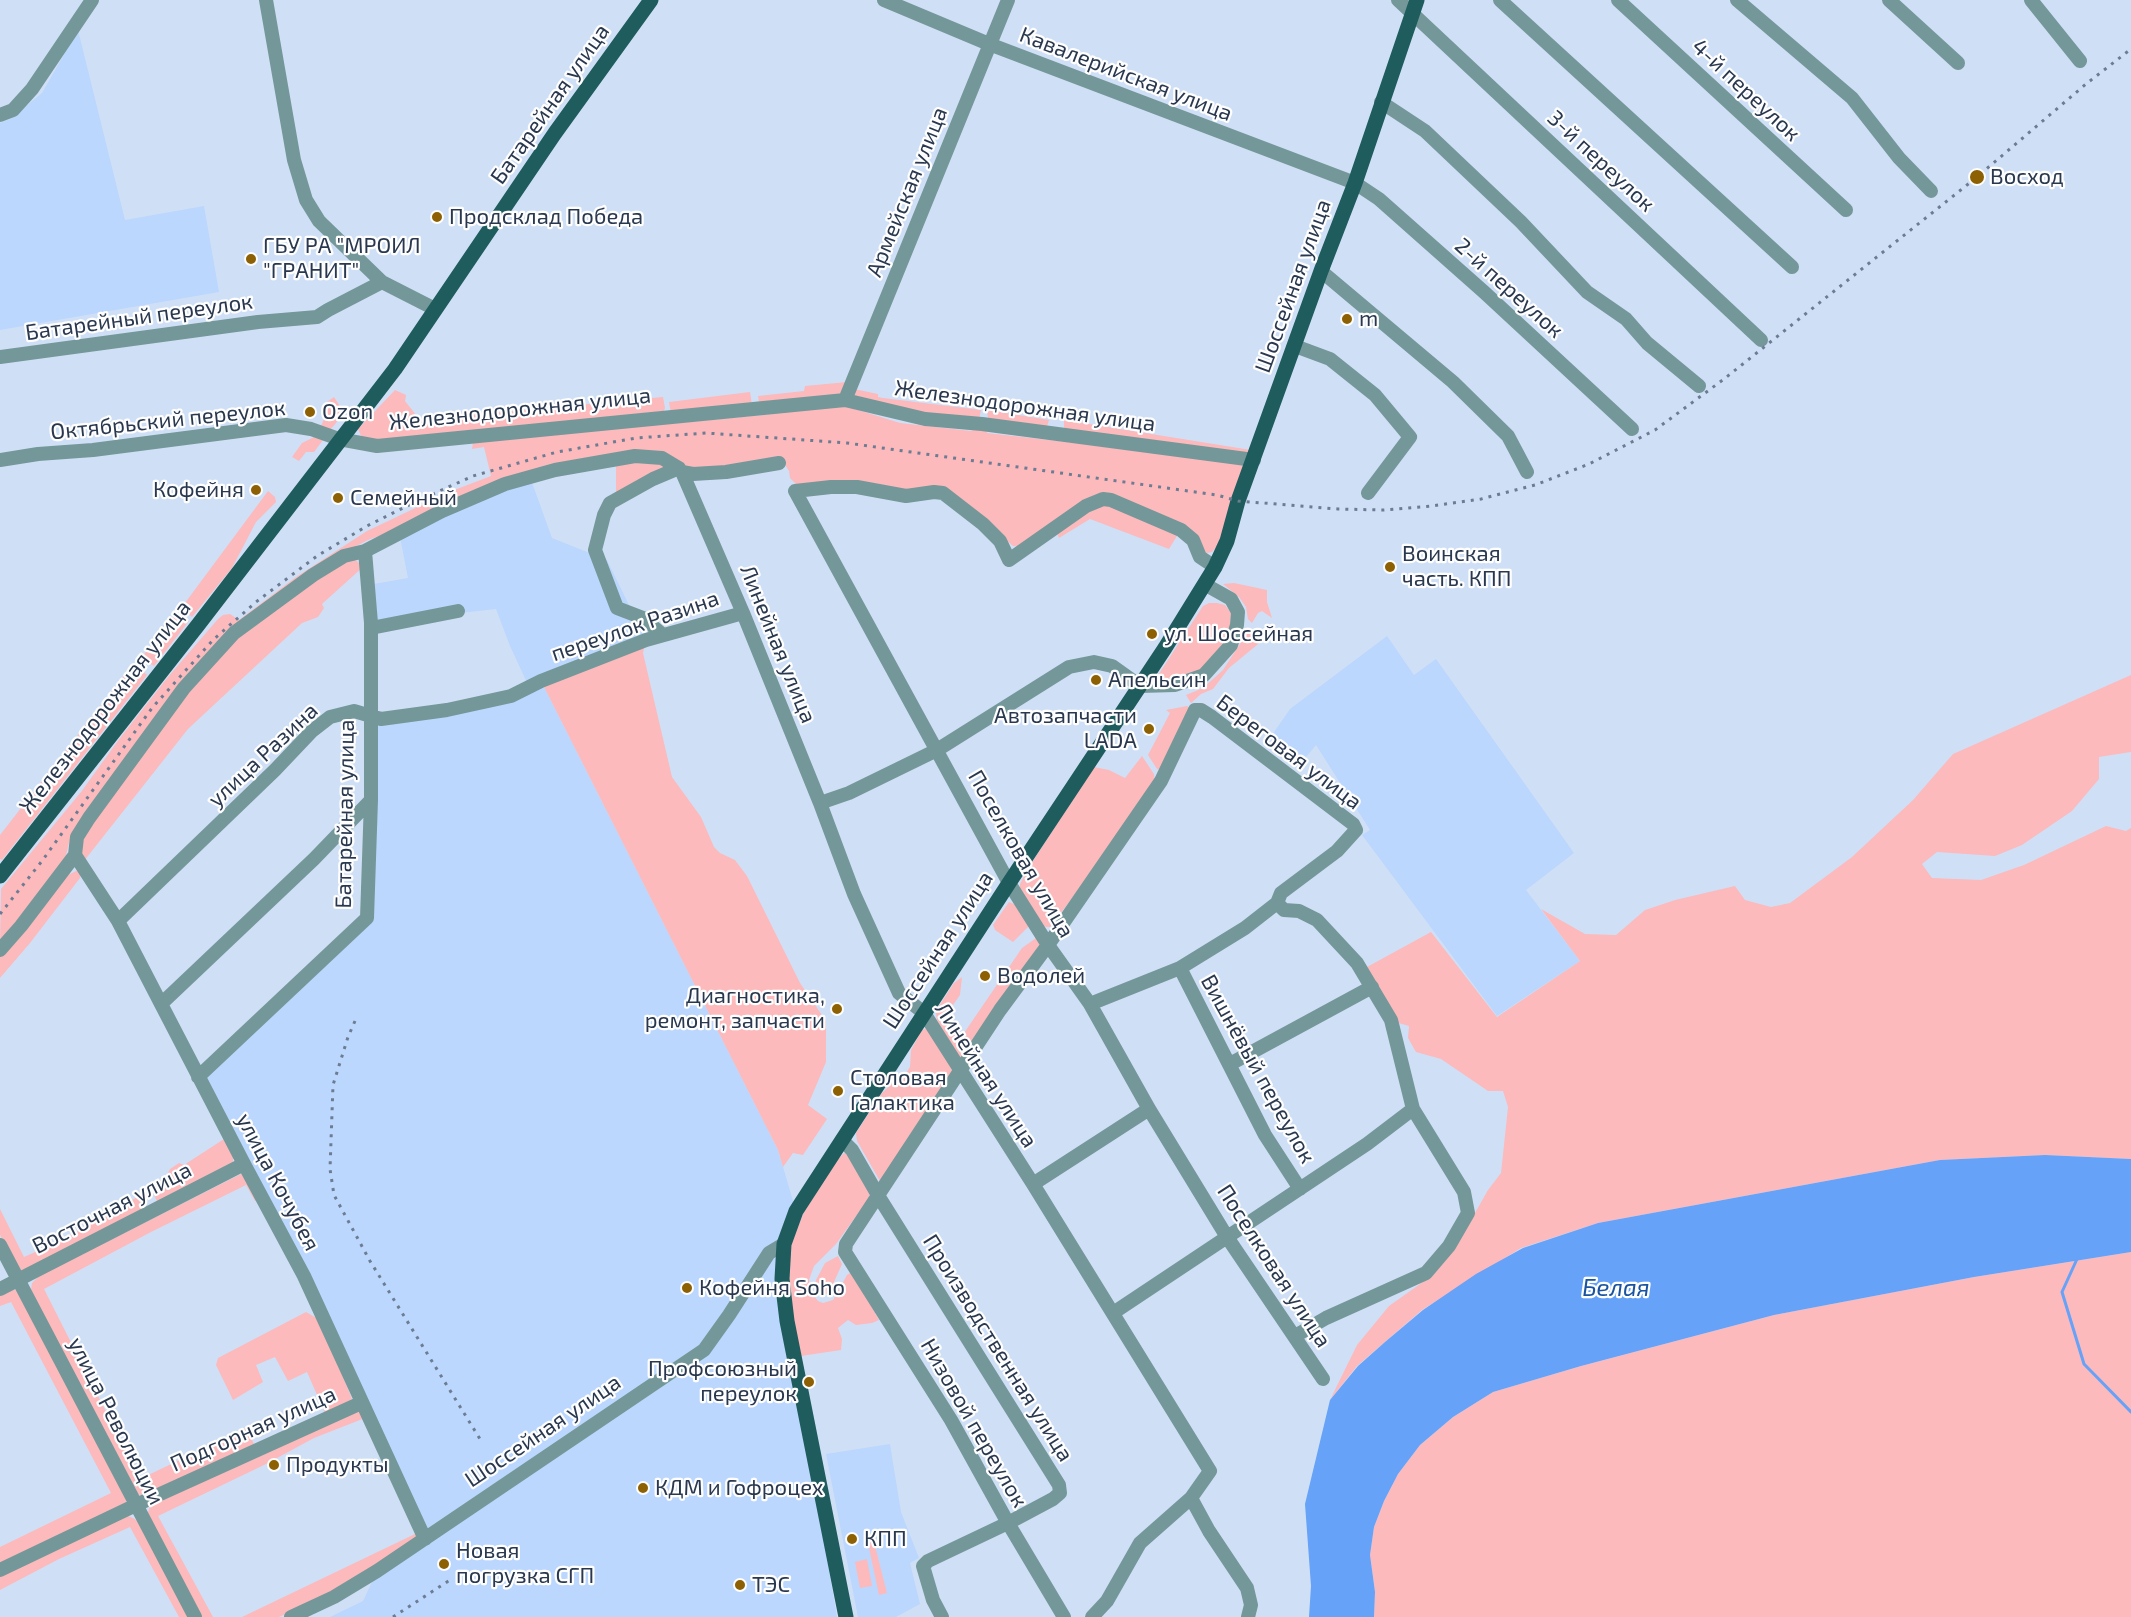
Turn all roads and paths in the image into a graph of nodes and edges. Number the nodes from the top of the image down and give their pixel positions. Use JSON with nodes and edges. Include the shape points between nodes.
{"nodes":[{"id":1,"x":92,"y":0,"type":"edge"},
{"id":2,"x":266,"y":0,"type":"edge"},
{"id":3,"x":651,"y":0,"type":"edge"},
{"id":4,"x":884,"y":0,"type":"edge"},
{"id":5,"x":1008,"y":0,"type":"edge"},
{"id":6,"x":1398,"y":0,"type":"edge"},
{"id":7,"x":1500,"y":0,"type":"edge"},
{"id":8,"x":1618,"y":0,"type":"edge"},
{"id":9,"x":1737,"y":0,"type":"edge"},
{"id":10,"x":1889,"y":0,"type":"edge"},
{"id":11,"x":2031,"y":0,"type":"edge"},
{"id":12,"x":1414,"y":7,"type":"edge"},
{"id":13,"x":989,"y":44,"type":"junction"},
{"id":14,"x":2080,"y":61,"type":"dead end"},
{"id":15,"x":1958,"y":63,"type":"dead end"},
{"id":16,"x":1381,"y":102,"type":"junction"},
{"id":17,"x":0,"y":115,"type":"edge"},
{"id":18,"x":1355,"y":183,"type":"junction"},
{"id":19,"x":1931,"y":191,"type":"dead end"},
{"id":20,"x":1846,"y":210,"type":"dead end"},
{"id":21,"x":1792,"y":267,"type":"dead end"},
{"id":22,"x":1321,"y":271,"type":"junction"},
{"id":23,"x":382,"y":282,"type":"junction"},
{"id":24,"x":435,"y":309,"type":"junction"},
{"id":25,"x":1761,"y":340,"type":"dead end"},
{"id":26,"x":1295,"y":346,"type":"junction"},
{"id":27,"x":0,"y":357,"type":"edge"},
{"id":28,"x":1700,"y":386,"type":"dead end"},
{"id":29,"x":845,"y":400,"type":"junction"},
{"id":30,"x":1632,"y":429,"type":"dead end"},
{"id":31,"x":339,"y":439,"type":"junction"},
{"id":32,"x":0,"y":460,"type":"edge"},
{"id":33,"x":1254,"y":460,"type":"junction"},
{"id":34,"x":779,"y":463,"type":"dead end"},
{"id":35,"x":680,"y":470,"type":"junction"},
{"id":36,"x":1527,"y":472,"type":"dead end"},
{"id":37,"x":1368,"y":493,"type":"dead end"},
{"id":38,"x":365,"y":551,"type":"junction"},
{"id":39,"x":1215,"y":567,"type":"junction"},
{"id":40,"x":1206,"y":585,"type":"junction"},
{"id":41,"x":458,"y":611,"type":"dead end"},
{"id":42,"x":743,"y":613,"type":"junction"},
{"id":43,"x":371,"y":628,"type":"junction"},
{"id":44,"x":663,"y":635,"type":"junction"},
{"id":45,"x":541,"y":681,"type":"joint"},
{"id":46,"x":1140,"y":686,"type":"junction"},
{"id":47,"x":370,"y":715,"type":"junction"},
{"id":48,"x":937,"y":750,"type":"junction"},
{"id":49,"x":371,"y":800,"type":"junction"},
{"id":50,"x":820,"y":803,"type":"junction"},
{"id":51,"x":75,"y":855,"type":"junction"},
{"id":52,"x":0,"y":876,"type":"edge"},
{"id":53,"x":1009,"y":883,"type":"junction"},
{"id":54,"x":1277,"y":903,"type":"junction"},
{"id":55,"x":118,"y":921,"type":"junction"},
{"id":56,"x":1048,"y":945,"type":"junction"},
{"id":57,"x":0,"y":950,"type":"edge"},
{"id":58,"x":1180,"y":968,"type":"junction"},
{"id":59,"x":1372,"y":987,"type":"junction"},
{"id":60,"x":160,"y":1004,"type":"junction"},
{"id":61,"x":1090,"y":1004,"type":"junction"},
{"id":62,"x":924,"y":1013,"type":"junction"},
{"id":63,"x":1230,"y":1064,"type":"junction"},
{"id":64,"x":959,"y":1071,"type":"junction"},
{"id":65,"x":198,"y":1077,"type":"junction"},
{"id":66,"x":1149,"y":1109,"type":"junction"},
{"id":67,"x":1413,"y":1109,"type":"junction"},
{"id":68,"x":842,"y":1140,"type":"junction"},
{"id":69,"x":244,"y":1164,"type":"junction"},
{"id":70,"x":1033,"y":1184,"type":"junction"},
{"id":71,"x":1300,"y":1189,"type":"junction"},
{"id":72,"x":879,"y":1197,"type":"junction"},
{"id":73,"x":1227,"y":1237,"type":"junction"},
{"id":74,"x":784,"y":1244,"type":"junction"},
{"id":75,"x":0,"y":1245,"type":"edge"},
{"id":76,"x":18,"y":1280,"type":"junction"},
{"id":77,"x":0,"y":1289,"type":"edge"},
{"id":78,"x":1113,"y":1313,"type":"junction"},
{"id":79,"x":1295,"y":1336,"type":"junction"},
{"id":80,"x":1323,"y":1379,"type":"dead end"},
{"id":81,"x":361,"y":1403,"type":"junction"},
{"id":82,"x":1191,"y":1498,"type":"junction"},
{"id":83,"x":136,"y":1505,"type":"junction"},
{"id":84,"x":1008,"y":1523,"type":"junction"},
{"id":85,"x":425,"y":1539,"type":"junction"},
{"id":86,"x":0,"y":1570,"type":"edge"},
{"id":87,"x":1249,"y":1611,"type":"edge"},
{"id":88,"x":195,"y":1617,"type":"edge"},
{"id":89,"x":291,"y":1617,"type":"edge"},
{"id":90,"x":846,"y":1617,"type":"edge"},
{"id":91,"x":942,"y":1617,"type":"edge"},
{"id":92,"x":1064,"y":1617,"type":"edge"},
{"id":93,"x":1092,"y":1617,"type":"edge"}],
"edges":[{"from":1,"to":17,"type":"street","via":[[32,89],[13,110]]},
{"from":2,"to":23,"type":"street","via":[[294,160],[306,200],[319,221]]},
{"from":3,"to":24,"type":"main road","name":"Батарейная улица"},
{"from":4,"to":13,"type":"street","name":"Кавалерийская улица"},
{"from":5,"to":13,"type":"street","name":"Армейская улица"},
{"from":6,"to":12,"type":"street","name":"3-й переулок"},
{"from":7,"to":21,"type":"street"},
{"from":8,"to":20,"type":"street","name":"4-й переулок"},
{"from":9,"to":19,"type":"street","via":[[1852,98],[1899,158]]},
{"from":10,"to":15,"type":"street"},
{"from":11,"to":14,"type":"street"},
{"from":12,"to":16,"type":"main road","name":"Шоссейная улица"},
{"from":12,"to":25,"type":"street","name":"3-й переулок"},
{"from":13,"to":18,"type":"street","name":"Кавалерийская улица"},
{"from":13,"to":29,"type":"street","name":"Армейская улица"},
{"from":16,"to":18,"type":"main road","name":"Шоссейная улица"},
{"from":16,"to":28,"type":"street","via":[[1425,131],[1521,222],[1587,292],[1626,319],[1647,343]]},
{"from":18,"to":22,"type":"main road","name":"Шоссейная улица"},
{"from":18,"to":30,"type":"street","name":"2-й переулок","via":[[1379,199]]},
{"from":22,"to":26,"type":"main road","name":"Шоссейная улица"},
{"from":22,"to":36,"type":"street","via":[[1453,382],[1508,436]]},
{"from":23,"to":24,"type":"street"},
{"from":23,"to":27,"type":"street","name":"Батарейный переулок","via":[[317,317]]},
{"from":24,"to":31,"type":"main road","name":"Батарейная улица"},
{"from":26,"to":33,"type":"main road","name":"Шоссейная улица"},
{"from":26,"to":37,"type":"street","via":[[1340,366],[1375,395],[1410,437]]},
{"from":29,"to":31,"type":"street","name":"Железнодорожная улица","via":[[378,446]]},
{"from":29,"to":33,"type":"street","name":"Железнодорожная улица","via":[[925,419]]},
{"from":31,"to":32,"type":"street","name":"Октябрьский переулок","via":[[286,425]]},
{"from":31,"to":52,"type":"main road","name":"Железнодорожная улица"},
{"from":33,"to":39,"type":"main road","name":"Шоссейная улица"},
{"from":34,"to":35,"type":"street","via":[[707,474]]},
{"from":35,"to":38,"type":"street","via":[[662,459],[635,456],[555,470],[505,484]]},
{"from":35,"to":42,"type":"street","name":"Линейная улица"},
{"from":35,"to":44,"type":"street","via":[[653,479],[610,503],[595,550],[617,608],[643,618]]},
{"from":38,"to":43,"type":"street","name":"Батарейная улица"},
{"from":38,"to":51,"type":"street","via":[[344,556],[313,575],[234,633],[184,688],[89,818],[77,837]]},
{"from":39,"to":40,"type":"main road","name":"Шоссейная улица"},
{"from":39,"to":48,"type":"street","name":"Поселковая улица","via":[[1200,557],[1193,540],[1181,530],[1111,500],[1086,506],[1009,560],[1000,541],[943,493],[906,496],[857,487],[795,491]]},
{"from":40,"to":46,"type":"main road","name":"Шоссейная улица"},
{"from":40,"to":46,"type":"street","via":[[1231,599],[1238,612],[1231,645],[1204,675],[1174,685]]},
{"from":41,"to":43,"type":"street"},
{"from":42,"to":44,"type":"street","name":"переулок Разина"},
{"from":42,"to":50,"type":"street","name":"Линейная улица"},
{"from":43,"to":47,"type":"street","name":"Батарейная улица"},
{"from":44,"to":45,"type":"street","name":"переулок Разина"},
{"from":45,"to":47,"type":"street","name":"улица Разина","via":[[511,696],[447,710],[381,718]]},
{"from":46,"to":48,"type":"street","via":[[1112,666],[1094,662],[1069,667]]},
{"from":46,"to":53,"type":"main road","name":"Шоссейная улица"},
{"from":47,"to":49,"type":"street","name":"Батарейная улица"},
{"from":47,"to":55,"type":"street","name":"улица Разина","via":[[354,711],[330,717],[312,731]]},
{"from":48,"to":50,"type":"street"},
{"from":48,"to":53,"type":"street","name":"Поселковая улица"},
{"from":49,"to":60,"type":"street"},
{"from":49,"to":65,"type":"street","name":"Батарейная улица","via":[[367,918]]},
{"from":50,"to":62,"type":"street","name":"Линейная улица","via":[[854,894],[899,993]]},
{"from":51,"to":55,"type":"street","name":"улица Кочубея"},
{"from":51,"to":57,"type":"street"},
{"from":53,"to":56,"type":"street","name":"Поселковая улица"},
{"from":53,"to":62,"type":"main road","name":"Шоссейная улица"},
{"from":54,"to":56,"type":"street","name":"Береговая улица","via":[[1281,893],[1337,851],[1356,830],[1219,722],[1195,710],[1161,781]]},
{"from":54,"to":58,"type":"street"},
{"from":54,"to":59,"type":"street","via":[[1284,910],[1299,911],[1317,920],[1357,963]]},
{"from":55,"to":60,"type":"street","name":"улица Кочубея"},
{"from":56,"to":61,"type":"street","name":"Поселковая улица"},
{"from":56,"to":64,"type":"street"},
{"from":58,"to":61,"type":"street"},
{"from":58,"to":63,"type":"street","name":"Вишнёвый переулок"},
{"from":59,"to":63,"type":"street"},
{"from":59,"to":67,"type":"street","via":[[1391,1020]]},
{"from":60,"to":65,"type":"street","name":"улица Кочубея"},
{"from":61,"to":66,"type":"street","name":"Поселковая улица"},
{"from":62,"to":64,"type":"street","name":"Линейная улица"},
{"from":62,"to":68,"type":"main road","name":"Шоссейная улица"},
{"from":63,"to":71,"type":"street","name":"Вишнёвый переулок","via":[[1265,1135]]},
{"from":64,"to":70,"type":"street","name":"Линейная улица"},
{"from":64,"to":72,"type":"street"},
{"from":65,"to":69,"type":"street","name":"улица Кочубея"},
{"from":66,"to":70,"type":"street"},
{"from":66,"to":73,"type":"street","name":"Поселковая улица"},
{"from":67,"to":71,"type":"street"},
{"from":67,"to":79,"type":"street","via":[[1464,1192],[1468,1213],[1449,1246],[1426,1273]]},
{"from":68,"to":72,"type":"street","name":"Производственная улица"},
{"from":68,"to":74,"type":"main road","name":"Шоссейная улица","via":[[796,1211]]},
{"from":69,"to":76,"type":"street","name":"Восточная улица"},
{"from":69,"to":81,"type":"street","name":"улица Кочубея","via":[[304,1276]]},
{"from":70,"to":78,"type":"street","name":"Линейная улица"},
{"from":71,"to":73,"type":"street"},
{"from":72,"to":84,"type":"street","name":"Низовой переулок","via":[[846,1244],[845,1252],[951,1420]]},
{"from":72,"to":84,"type":"street","name":"Производственная улица","via":[[1059,1485],[1060,1494]]},
{"from":73,"to":78,"type":"street"},
{"from":73,"to":79,"type":"street","name":"Поселковая улица"},
{"from":74,"to":85,"type":"street","name":"Шоссейная улица","via":[[769,1253],[704,1350]]},
{"from":74,"to":90,"type":"main road","name":"Шоссейная улица","via":[[782,1279],[787,1321]]},
{"from":75,"to":76,"type":"street","name":"улица Революции"},
{"from":76,"to":77,"type":"street","name":"Восточная улица"},
{"from":76,"to":83,"type":"street","name":"улица Революции"},
{"from":78,"to":82,"type":"street","name":"Линейная улица","via":[[1209,1471]]},
{"from":79,"to":80,"type":"street","name":"Поселковая улица"},
{"from":81,"to":83,"type":"street","name":"Подгорная улица"},
{"from":81,"to":85,"type":"street","name":"улица Кочубея"},
{"from":82,"to":87,"type":"street","via":[[1246,1588]]},
{"from":82,"to":93,"type":"street","via":[[1140,1543],[1107,1601]]},
{"from":83,"to":86,"type":"street","name":"Подгорная улица"},
{"from":83,"to":88,"type":"street","name":"улица Революции"},
{"from":84,"to":91,"type":"street","name":"Производственная улица","via":[[923,1566]]},
{"from":84,"to":92,"type":"street","name":"Низовой переулок"},
{"from":85,"to":89,"type":"street","name":"Шоссейная улица","via":[[333,1597]]}]}
